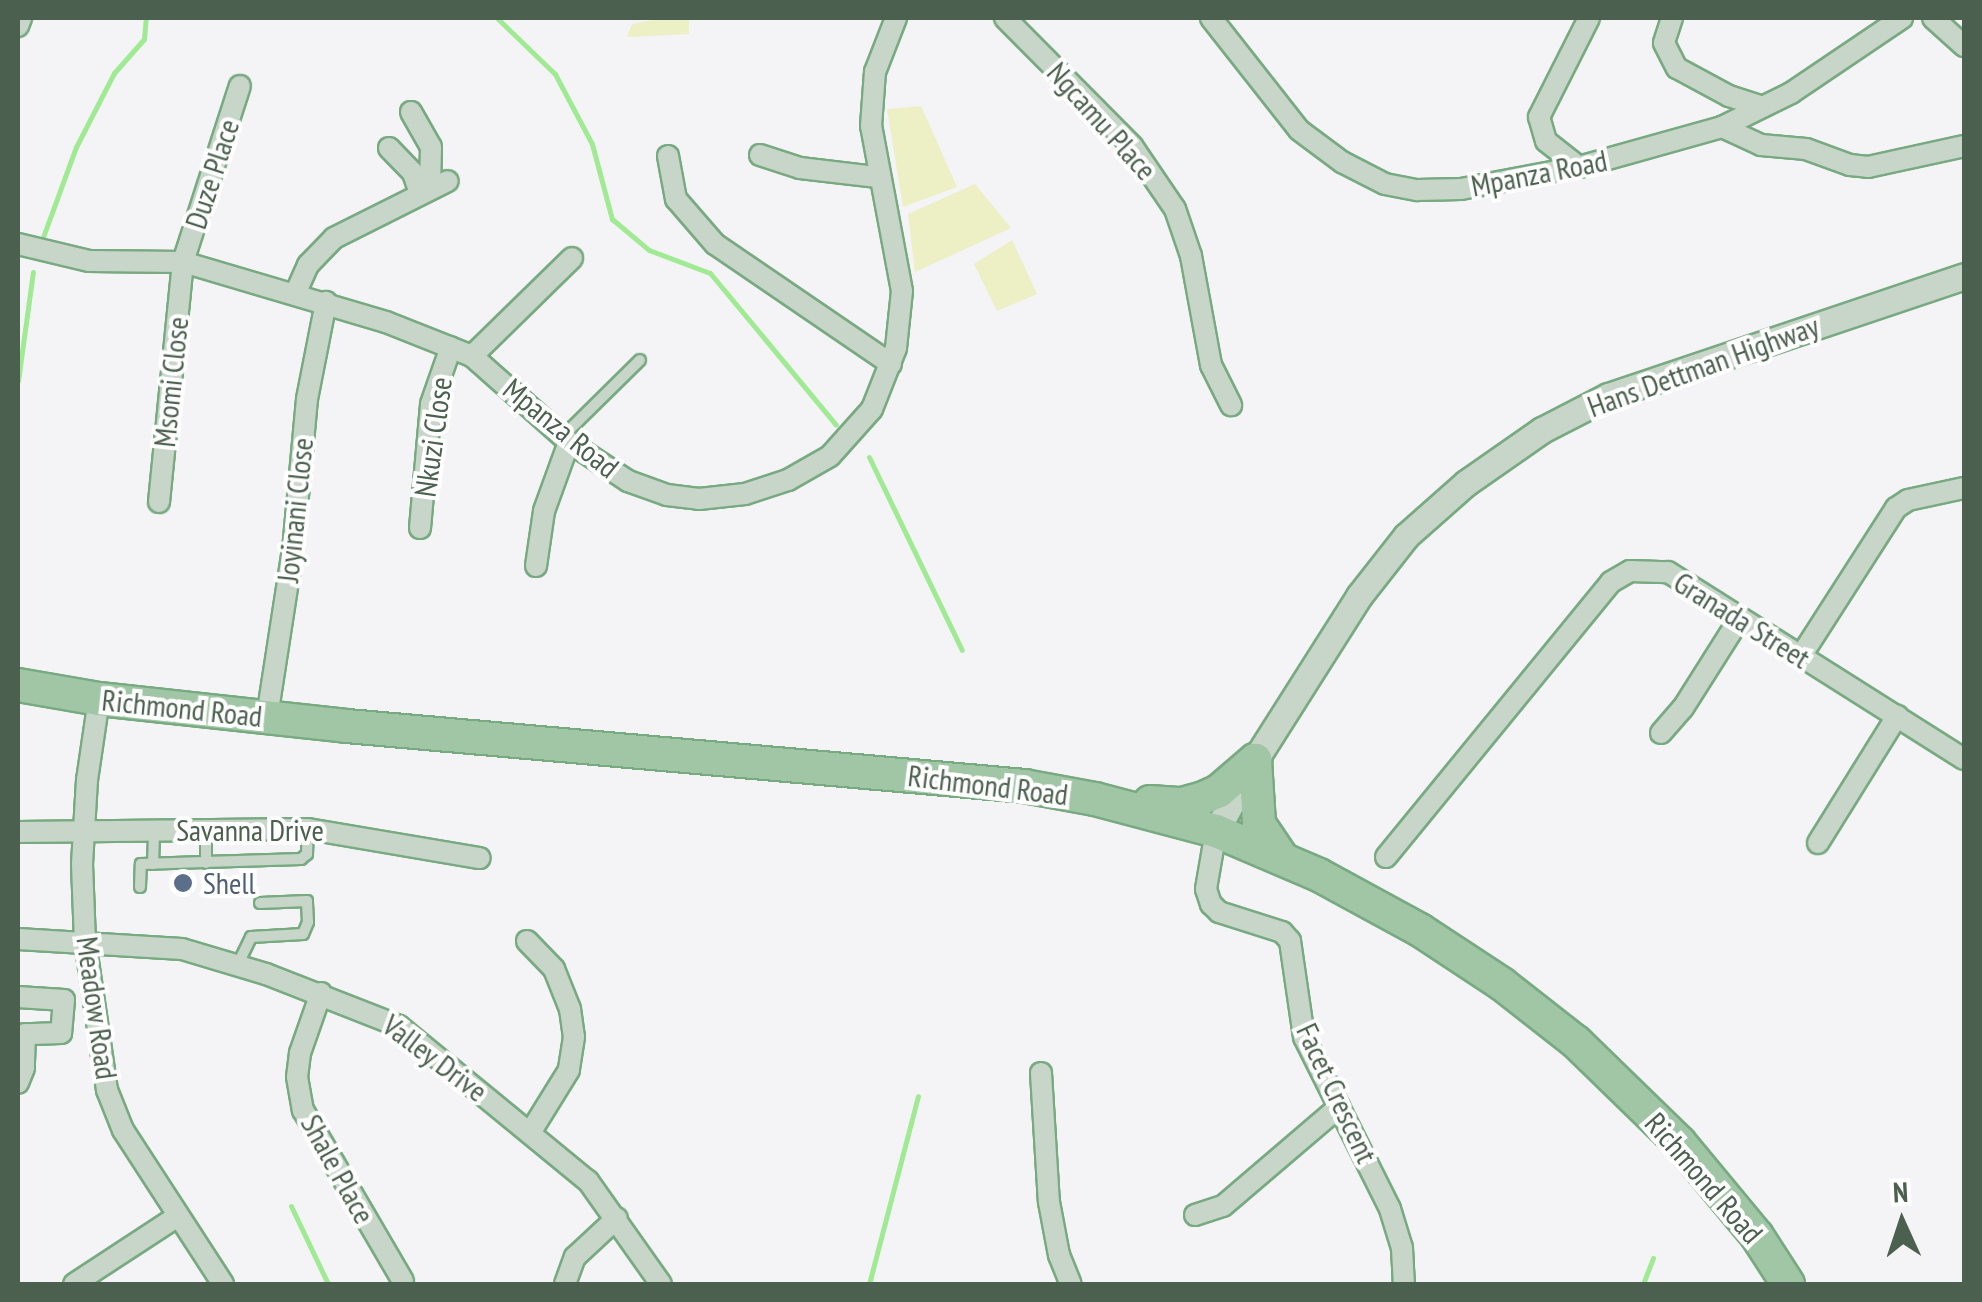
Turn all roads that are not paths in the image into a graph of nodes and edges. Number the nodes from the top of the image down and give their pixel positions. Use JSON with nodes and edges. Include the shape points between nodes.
{"nodes":[{"id":1,"x":21,"y":18,"type":"edge"},
{"id":2,"x":896,"y":18,"type":"edge"},
{"id":3,"x":1005,"y":18,"type":"edge"},
{"id":4,"x":1211,"y":18,"type":"edge"},
{"id":5,"x":1589,"y":18,"type":"edge"},
{"id":6,"x":1672,"y":18,"type":"edge"},
{"id":7,"x":1902,"y":18,"type":"edge"},
{"id":8,"x":1934,"y":18,"type":"edge"},
{"id":9,"x":18,"y":26,"type":"edge"},
{"id":10,"x":1964,"y":46,"type":"edge"},
{"id":11,"x":240,"y":86,"type":"dead end"},
{"id":12,"x":1762,"y":107,"type":"junction"},
{"id":13,"x":411,"y":112,"type":"dead end"},
{"id":14,"x":1722,"y":127,"type":"junction"},
{"id":15,"x":1964,"y":146,"type":"edge"},
{"id":16,"x":390,"y":148,"type":"dead end"},
{"id":17,"x":668,"y":156,"type":"dead end"},
{"id":18,"x":760,"y":156,"type":"dead end"},
{"id":19,"x":1579,"y":168,"type":"junction"},
{"id":20,"x":878,"y":177,"type":"junction"},
{"id":21,"x":433,"y":188,"type":"junction"},
{"id":22,"x":18,"y":244,"type":"edge"},
{"id":23,"x":572,"y":258,"type":"dead end"},
{"id":24,"x":183,"y":262,"type":"junction"},
{"id":25,"x":1964,"y":276,"type":"edge"},
{"id":26,"x":296,"y":292,"type":"junction"},
{"id":27,"x":326,"y":302,"type":"junction"},
{"id":28,"x":451,"y":347,"type":"junction"},
{"id":29,"x":472,"y":356,"type":"junction"},
{"id":30,"x":640,"y":360,"type":"dead end"},
{"id":31,"x":890,"y":364,"type":"junction"},
{"id":32,"x":1231,"y":406,"type":"dead end"},
{"id":33,"x":566,"y":439,"type":"junction"},
{"id":34,"x":1964,"y":488,"type":"edge"},
{"id":35,"x":159,"y":502,"type":"dead end"},
{"id":36,"x":420,"y":528,"type":"dead end"},
{"id":37,"x":536,"y":566,"type":"dead end"},
{"id":38,"x":1740,"y":618,"type":"junction"},
{"id":39,"x":1801,"y":656,"type":"junction"},
{"id":40,"x":18,"y":685,"type":"edge"},
{"id":41,"x":99,"y":699,"type":"junction"},
{"id":42,"x":1897,"y":716,"type":"junction"},
{"id":43,"x":266,"y":718,"type":"junction"},
{"id":44,"x":1661,"y":733,"type":"dead end"},
{"id":45,"x":1964,"y":758,"type":"edge"},
{"id":46,"x":1255,"y":760,"type":"junction"},
{"id":47,"x":1096,"y":799,"type":"junction"},
{"id":48,"x":308,"y":828,"type":"junction"},
{"id":49,"x":206,"y":829,"type":"junction"},
{"id":50,"x":83,"y":830,"type":"junction"},
{"id":51,"x":154,"y":830,"type":"junction"},
{"id":52,"x":1216,"y":831,"type":"junction"},
{"id":53,"x":18,"y":832,"type":"edge"},
{"id":54,"x":1818,"y":844,"type":"dead end"},
{"id":55,"x":1386,"y":856,"type":"dead end"},
{"id":56,"x":480,"y":858,"type":"dead end"},
{"id":57,"x":1282,"y":858,"type":"junction"},
{"id":58,"x":206,"y":863,"type":"junction"},
{"id":59,"x":154,"y":864,"type":"junction"},
{"id":60,"x":140,"y":886,"type":"dead end"},
{"id":61,"x":260,"y":903,"type":"dead end"},
{"id":62,"x":18,"y":939,"type":"edge"},
{"id":63,"x":85,"y":941,"type":"junction"},
{"id":64,"x":527,"y":941,"type":"dead end"},
{"id":65,"x":238,"y":964,"type":"junction"},
{"id":66,"x":322,"y":993,"type":"junction"},
{"id":67,"x":18,"y":997,"type":"edge"},
{"id":68,"x":1041,"y":1074,"type":"dead end"},
{"id":69,"x":18,"y":1083,"type":"edge"},
{"id":70,"x":1339,"y":1107,"type":"junction"},
{"id":71,"x":530,"y":1132,"type":"junction"},
{"id":72,"x":178,"y":1216,"type":"junction"},
{"id":73,"x":1195,"y":1216,"type":"dead end"},
{"id":74,"x":617,"y":1218,"type":"junction"},
{"id":75,"x":402,"y":1281,"type":"dead end"},
{"id":76,"x":74,"y":1284,"type":"edge"},
{"id":77,"x":223,"y":1284,"type":"edge"},
{"id":78,"x":565,"y":1284,"type":"edge"},
{"id":79,"x":661,"y":1284,"type":"edge"},
{"id":80,"x":1071,"y":1284,"type":"edge"},
{"id":81,"x":1404,"y":1284,"type":"edge"},
{"id":82,"x":1788,"y":1284,"type":"edge"}],
"edges":[{"from":1,"to":9,"type":"street"},
{"from":2,"to":20,"type":"street","name":"Mpanza Road","via":[[870,104]]},
{"from":3,"to":32,"type":"street","name":"Ngcamu Place","via":[[1132,146],[1175,209],[1206,350]]},
{"from":4,"to":19,"type":"street","name":"Mpanza Road","via":[[1298,130],[1385,184],[1461,190]]},
{"from":5,"to":19,"type":"street","via":[[1539,116],[1546,141]]},
{"from":6,"to":12,"type":"street","via":[[1664,43],[1677,68]]},
{"from":7,"to":12,"type":"street","name":"Mpanza Road"},
{"from":8,"to":10,"type":"street"},
{"from":11,"to":24,"type":"street","name":"Duze Place"},
{"from":12,"to":14,"type":"street","name":"Mpanza Road"},
{"from":13,"to":21,"type":"street","via":[[431,147]]},
{"from":14,"to":15,"type":"street","via":[[1761,146],[1806,149],[1850,166]]},
{"from":14,"to":19,"type":"street","name":"Mpanza Road"},
{"from":16,"to":21,"type":"street"},
{"from":17,"to":31,"type":"street","via":[[676,199],[714,244]]},
{"from":18,"to":20,"type":"street"},
{"from":20,"to":31,"type":"street","name":"Mpanza Road","via":[[902,291]]},
{"from":21,"to":26,"type":"street","via":[[322,246]]},
{"from":22,"to":24,"type":"street","name":"Mpanza Road","via":[[89,261]]},
{"from":23,"to":29,"type":"street"},
{"from":24,"to":26,"type":"street","name":"Mpanza Road"},
{"from":24,"to":35,"type":"street","name":"Msomi Close"},
{"from":25,"to":46,"type":"street","name":"Hans Dettman Highway","via":[[1690,366],[1608,396],[1542,430],[1406,536]]},
{"from":26,"to":27,"type":"street","name":"Mpanza Road"},
{"from":27,"to":28,"type":"street","name":"Mpanza Road"},
{"from":27,"to":43,"type":"street","name":"Joyinani Close"},
{"from":28,"to":29,"type":"street","name":"Mpanza Road"},
{"from":28,"to":36,"type":"street","name":"Nkuzi Close","via":[[432,404]]},
{"from":29,"to":33,"type":"street","name":"Mpanza Road"},
{"from":30,"to":33,"type":"lane"},
{"from":31,"to":33,"type":"street","name":"Mpanza Road","via":[[872,409],[830,456],[746,494],[667,494],[628,481]]},
{"from":33,"to":37,"type":"street","via":[[544,510]]},
{"from":34,"to":39,"type":"street","via":[[1896,508]]},
{"from":38,"to":39,"type":"street","name":"Granada Street"},
{"from":38,"to":44,"type":"street"},
{"from":38,"to":55,"type":"street","name":"Granada Street","via":[[1668,572],[1630,571],[1611,582]]},
{"from":39,"to":42,"type":"street","name":"Granada Street"},
{"from":40,"to":41,"type":"highway","name":"Richmond Road"},
{"from":41,"to":43,"type":"highway","name":"Richmond Road"},
{"from":41,"to":50,"type":"street","name":"Meadow Road"},
{"from":42,"to":45,"type":"street","name":"Granada Street"},
{"from":42,"to":54,"type":"street"},
{"from":43,"to":47,"type":"highway","name":"Richmond Road","via":[[876,771]]},
{"from":46,"to":47,"type":"highway","via":[[1219,790],[1182,804]]},
{"from":46,"to":52,"type":"street","name":"Hans Dettman Highway"},
{"from":46,"to":57,"type":"highway","via":[[1259,824]]},
{"from":47,"to":52,"type":"highway","name":"Richmond Road"},
{"from":48,"to":49,"type":"street","name":"Savanna Drive"},
{"from":48,"to":56,"type":"street","name":"Savanna Drive"},
{"from":48,"to":58,"type":"lane","via":[[302,859]]},
{"from":49,"to":51,"type":"street","name":"Savanna Drive"},
{"from":49,"to":58,"type":"lane"},
{"from":50,"to":51,"type":"street","name":"Savanna Drive"},
{"from":50,"to":53,"type":"street","name":"Savanna Drive"},
{"from":50,"to":63,"type":"street","name":"Meadow Road"},
{"from":51,"to":59,"type":"lane"},
{"from":52,"to":57,"type":"highway","name":"Richmond Road"},
{"from":52,"to":70,"type":"street","name":"Facet Crescent","via":[[1206,889],[1210,904],[1282,932],[1290,942],[1304,1037]]},
{"from":57,"to":82,"type":"highway","name":"Richmond Road","via":[[1420,930],[1576,1042],[1678,1142]]},
{"from":58,"to":59,"type":"lane"},
{"from":59,"to":60,"type":"lane","via":[[140,865]]},
{"from":61,"to":65,"type":"lane","via":[[307,900],[308,922],[303,934],[251,937]]},
{"from":62,"to":63,"type":"street","name":"Valley Drive"},
{"from":63,"to":65,"type":"street","name":"Valley Drive","via":[[182,950]]},
{"from":63,"to":72,"type":"street","name":"Meadow Road","via":[[113,1109]]},
{"from":64,"to":71,"type":"street","via":[[554,969],[574,1037],[569,1070]]},
{"from":65,"to":66,"type":"street","name":"Valley Drive"},
{"from":66,"to":71,"type":"street","name":"Valley Drive","via":[[411,1034]]},
{"from":66,"to":75,"type":"street","name":"Shale Place","via":[[300,1053],[303,1110]]},
{"from":67,"to":69,"type":"street","via":[[64,1000],[61,1033],[24,1034]]},
{"from":68,"to":80,"type":"street","via":[[1048,1202]]},
{"from":70,"to":73,"type":"street","via":[[1223,1206]]},
{"from":70,"to":81,"type":"street","name":"Facet Crescent","via":[[1390,1209]]},
{"from":71,"to":74,"type":"street","name":"Valley Drive","via":[[588,1182]]},
{"from":72,"to":76,"type":"street"},
{"from":72,"to":77,"type":"street","name":"Meadow Road"},
{"from":74,"to":78,"type":"street","via":[[575,1257]]},
{"from":74,"to":79,"type":"street","name":"Valley Drive"}]}
